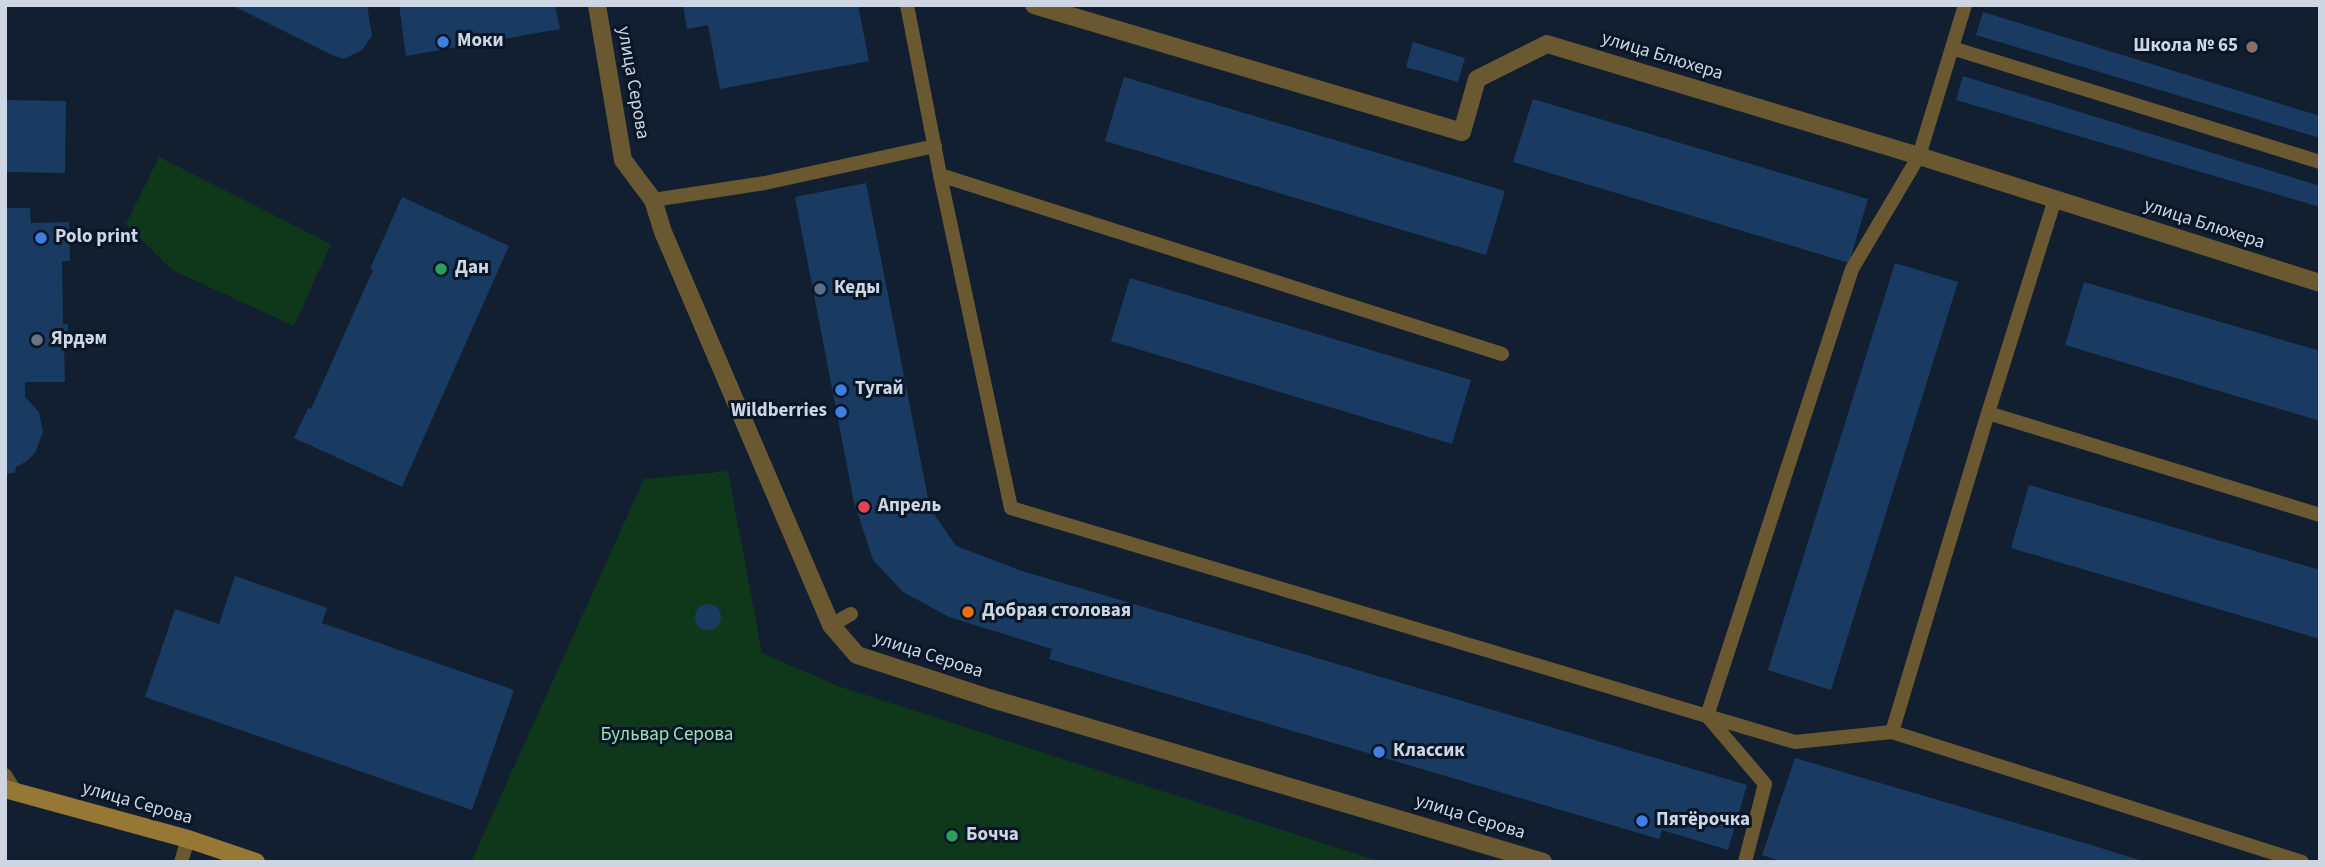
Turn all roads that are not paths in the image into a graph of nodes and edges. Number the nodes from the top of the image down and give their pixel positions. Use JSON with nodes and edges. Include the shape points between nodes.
{"nodes":[{"id":1,"x":597,"y":5,"type":"edge"},
{"id":2,"x":907,"y":5,"type":"edge"},
{"id":3,"x":1034,"y":5,"type":"edge"},
{"id":4,"x":1965,"y":5,"type":"edge"},
{"id":5,"x":1952,"y":48,"type":"junction"},
{"id":6,"x":935,"y":146,"type":"junction"},
{"id":7,"x":1919,"y":156,"type":"junction"},
{"id":8,"x":2320,"y":162,"type":"edge"},
{"id":9,"x":940,"y":176,"type":"junction"},
{"id":10,"x":2054,"y":199,"type":"junction"},
{"id":11,"x":653,"y":200,"type":"junction"},
{"id":12,"x":2320,"y":284,"type":"edge"},
{"id":13,"x":1502,"y":354,"type":"dead end"},
{"id":14,"x":1988,"y":413,"type":"junction"},
{"id":15,"x":2320,"y":515,"type":"edge"},
{"id":16,"x":852,"y":614,"type":"dead end"},
{"id":17,"x":831,"y":625,"type":"junction"},
{"id":18,"x":1707,"y":716,"type":"junction"},
{"id":19,"x":1892,"y":732,"type":"junction"},
{"id":20,"x":5,"y":775,"type":"edge"},
{"id":21,"x":10,"y":790,"type":"edge"},
{"id":22,"x":188,"y":839,"type":"junction"},
{"id":23,"x":181,"y":862,"type":"edge"},
{"id":24,"x":256,"y":862,"type":"edge"},
{"id":25,"x":1543,"y":862,"type":"edge"},
{"id":26,"x":1745,"y":862,"type":"edge"},
{"id":27,"x":2302,"y":862,"type":"edge"}],
"edges":[{"from":1,"to":11,"type":"street","name":"улица Серова","via":[[624,160]]},
{"from":2,"to":6,"type":"lane"},
{"from":3,"to":7,"type":"street","name":"улица Блюхера","via":[[1462,132],[1477,79],[1547,44]]},
{"from":4,"to":5,"type":"lane"},
{"from":5,"to":7,"type":"lane"},
{"from":5,"to":8,"type":"lane"},
{"from":6,"to":9,"type":"lane"},
{"from":6,"to":11,"type":"lane","via":[[765,183]]},
{"from":7,"to":10,"type":"street","name":"улица Блюхера"},
{"from":7,"to":18,"type":"lane","via":[[1852,269]]},
{"from":9,"to":13,"type":"lane"},
{"from":9,"to":18,"type":"lane","via":[[1011,508]]},
{"from":10,"to":12,"type":"street","name":"улица Блюхера"},
{"from":10,"to":14,"type":"lane"},
{"from":11,"to":17,"type":"street","name":"улица Серова"},
{"from":14,"to":15,"type":"lane"},
{"from":14,"to":19,"type":"lane"},
{"from":16,"to":17,"type":"lane"},
{"from":17,"to":25,"type":"street","name":"улица Серова","via":[[857,655]]},
{"from":18,"to":19,"type":"lane","via":[[1795,742]]},
{"from":18,"to":26,"type":"lane","via":[[1765,784]]},
{"from":19,"to":27,"type":"lane"},
{"from":20,"to":21,"type":"lane"},
{"from":21,"to":22,"type":"street","name":"улица Серова"},
{"from":22,"to":23,"type":"lane"},
{"from":22,"to":24,"type":"street","name":"улица Серова"}]}
